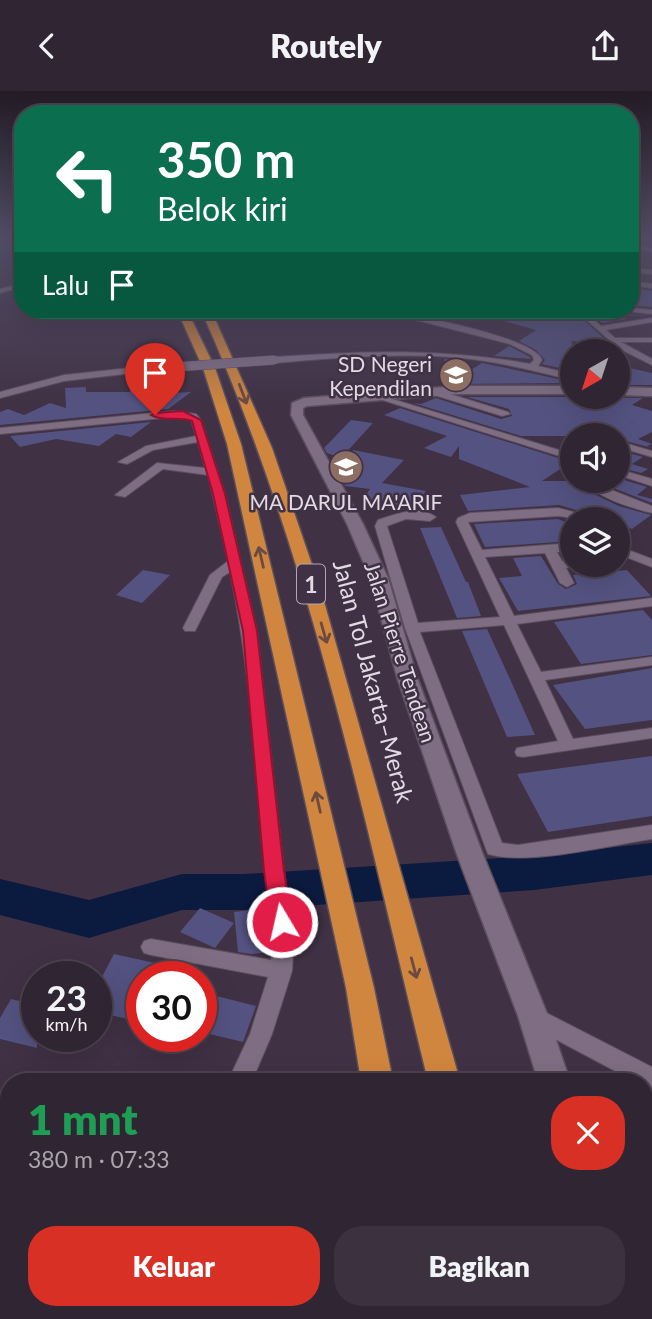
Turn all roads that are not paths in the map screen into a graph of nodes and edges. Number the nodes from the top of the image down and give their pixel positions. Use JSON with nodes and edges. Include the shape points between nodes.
{"nodes":[{"id":1,"x":186,"y":319,"type":"edge"},
{"id":2,"x":210,"y":319,"type":"edge"},
{"id":3,"x":418,"y":319,"type":"edge"},
{"id":4,"x":590,"y":319,"type":"edge"},
{"id":5,"x":652,"y":320,"type":"edge"},
{"id":6,"x":601,"y":328,"type":"junction"},
{"id":7,"x":615,"y":339,"type":"edge"},
{"id":8,"x":630,"y":340,"type":"edge"},
{"id":9,"x":652,"y":340,"type":"edge"},
{"id":10,"x":630,"y":352,"type":"edge"},
{"id":11,"x":652,"y":362,"type":"edge"},
{"id":12,"x":532,"y":367,"type":"junction"},
{"id":13,"x":560,"y":374,"type":"edge"},
{"id":14,"x":560,"y":390,"type":"edge"},
{"id":15,"x":630,"y":391,"type":"edge"},
{"id":16,"x":434,"y":392,"type":"junction"},
{"id":17,"x":652,"y":392,"type":"edge"},
{"id":18,"x":3,"y":393,"type":"edge"},
{"id":19,"x":379,"y":396,"type":"junction"},
{"id":20,"x":505,"y":414,"type":"dead end"},
{"id":21,"x":0,"y":431,"type":"edge"},
{"id":22,"x":201,"y":438,"type":"junction"},
{"id":23,"x":630,"y":448,"type":"edge"},
{"id":24,"x":560,"y":453,"type":"edge"},
{"id":25,"x":652,"y":454,"type":"edge"},
{"id":26,"x":123,"y":462,"type":"dead end"},
{"id":27,"x":212,"y":472,"type":"junction"},
{"id":28,"x":630,"y":475,"type":"edge"},
{"id":29,"x":652,"y":482,"type":"edge"},
{"id":30,"x":606,"y":493,"type":"edge"},
{"id":31,"x":121,"y":495,"type":"dead end"},
{"id":32,"x":652,"y":510,"type":"edge"},
{"id":33,"x":560,"y":512,"type":"edge"},
{"id":34,"x":430,"y":517,"type":"dead end"},
{"id":35,"x":560,"y":548,"type":"edge"},
{"id":36,"x":549,"y":549,"type":"junction"},
{"id":37,"x":477,"y":554,"type":"junction"},
{"id":38,"x":630,"y":554,"type":"edge"},
{"id":39,"x":560,"y":559,"type":"edge"},
{"id":40,"x":647,"y":561,"type":"edge"},
{"id":41,"x":234,"y":562,"type":"junction"},
{"id":42,"x":566,"y":577,"type":"edge"},
{"id":43,"x":238,"y":578,"type":"junction"},
{"id":44,"x":214,"y":581,"type":"junction"},
{"id":45,"x":567,"y":583,"type":"dead end"},
{"id":46,"x":652,"y":602,"type":"edge"},
{"id":47,"x":509,"y":621,"type":"junction"},
{"id":48,"x":190,"y":628,"type":"dead end"},
{"id":49,"x":412,"y":628,"type":"junction"},
{"id":50,"x":652,"y":661,"type":"edge"},
{"id":51,"x":535,"y":677,"type":"junction"},
{"id":52,"x":652,"y":733,"type":"edge"},
{"id":53,"x":568,"y":745,"type":"junction"},
{"id":54,"x":523,"y":752,"type":"dead end"},
{"id":55,"x":652,"y":832,"type":"edge"},
{"id":56,"x":151,"y":947,"type":"dead end"},
{"id":57,"x":281,"y":971,"type":"junction"},
{"id":58,"x":533,"y":1016,"type":"junction"},
{"id":59,"x":244,"y":1073,"type":"edge"},
{"id":60,"x":375,"y":1073,"type":"edge"},
{"id":61,"x":442,"y":1073,"type":"edge"},
{"id":62,"x":551,"y":1073,"type":"edge"},
{"id":63,"x":641,"y":1073,"type":"edge"}],
"edges":[{"from":60,"to":1,"type":"highway","number":"1","one_way":true,"via":[[342,908],[234,445],[209,368]]},
{"from":2,"to":61,"type":"highway","name":"Jalan Tol Jakarta–Merak","number":"1","one_way":true,"via":[[301,548]]},
{"from":3,"to":12,"type":"street","via":[[513,342],[536,354],[538,360]]},
{"from":4,"to":6,"type":"street"},
{"from":5,"to":6,"type":"street"},
{"from":6,"to":7,"type":"street"},
{"from":8,"to":9,"type":"street"},
{"from":10,"to":11,"type":"street"},
{"from":12,"to":13,"type":"street"},
{"from":12,"to":18,"type":"street","bridge":true,"via":[[412,351],[148,369],[64,378]]},
{"from":14,"to":16,"type":"street","name":"Jalan Pierre Tendean"},
{"from":15,"to":17,"type":"street"},
{"from":16,"to":19,"type":"street","name":"Jalan Pierre Tendean"},
{"from":16,"to":20,"type":"street"},
{"from":19,"to":24,"type":"street"},
{"from":19,"to":58,"type":"street","name":"Jalan Pierre Tendean","via":[[304,402],[296,409],[379,578],[407,677]]},
{"from":21,"to":22,"type":"street","via":[[183,414],[196,420]]},
{"from":22,"to":26,"type":"street","via":[[150,448]]},
{"from":22,"to":27,"type":"street"},
{"from":23,"to":25,"type":"street"},
{"from":27,"to":31,"type":"street","via":[[162,465]]},
{"from":27,"to":41,"type":"street"},
{"from":28,"to":29,"type":"street"},
{"from":30,"to":32,"type":"street"},
{"from":33,"to":37,"type":"street","via":[[464,518]]},
{"from":34,"to":49,"type":"street","via":[[407,515],[381,526]]},
{"from":35,"to":36,"type":"street"},
{"from":36,"to":37,"type":"street"},
{"from":36,"to":39,"type":"street"},
{"from":37,"to":47,"type":"street"},
{"from":38,"to":40,"type":"street"},
{"from":41,"to":43,"type":"street"},
{"from":41,"to":44,"type":"street"},
{"from":42,"to":45,"type":"street"},
{"from":43,"to":44,"type":"street"},
{"from":43,"to":57,"type":"street","via":[[250,631],[284,940]]},
{"from":44,"to":48,"type":"street"},
{"from":46,"to":47,"type":"street"},
{"from":47,"to":49,"type":"street"},
{"from":47,"to":51,"type":"street"},
{"from":49,"to":55,"type":"street","via":[[495,849],[518,852]]},
{"from":50,"to":51,"type":"street"},
{"from":51,"to":53,"type":"street"},
{"from":52,"to":53,"type":"street"},
{"from":53,"to":54,"type":"street"},
{"from":56,"to":57,"type":"street"},
{"from":57,"to":59,"type":"street"},
{"from":58,"to":62,"type":"street"},
{"from":58,"to":63,"type":"street"}]}
